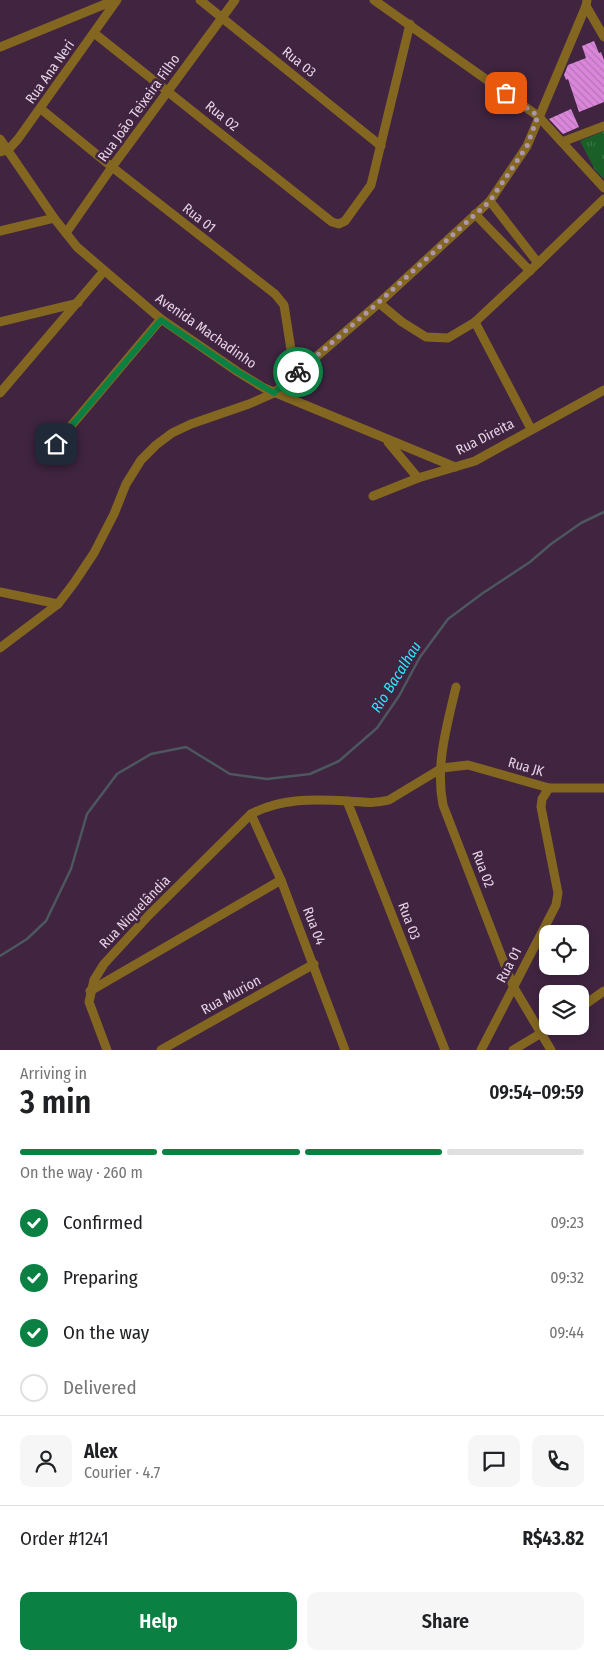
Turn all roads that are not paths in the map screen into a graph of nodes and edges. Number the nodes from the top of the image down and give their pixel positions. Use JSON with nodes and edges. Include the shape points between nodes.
{"nodes":[{"id":1,"x":116,"y":0,"type":"edge"},
{"id":2,"x":200,"y":0,"type":"edge"},
{"id":3,"x":235,"y":0,"type":"edge"},
{"id":4,"x":374,"y":0,"type":"edge"},
{"id":5,"x":586,"y":3,"type":"edge"},
{"id":6,"x":222,"y":18,"type":"junction"},
{"id":7,"x":410,"y":24,"type":"junction"},
{"id":8,"x":94,"y":33,"type":"junction"},
{"id":9,"x":604,"y":37,"type":"edge"},
{"id":10,"x":0,"y":46,"type":"edge"},
{"id":11,"x":168,"y":91,"type":"junction"},
{"id":12,"x":41,"y":109,"type":"junction"},
{"id":13,"x":538,"y":116,"type":"junction"},
{"id":14,"x":604,"y":126,"type":"edge"},
{"id":15,"x":0,"y":138,"type":"edge"},
{"id":16,"x":562,"y":142,"type":"junction"},
{"id":17,"x":381,"y":146,"type":"junction"},
{"id":18,"x":4,"y":151,"type":"edge"},
{"id":19,"x":112,"y":167,"type":"junction"},
{"id":20,"x":604,"y":188,"type":"edge"},
{"id":21,"x":604,"y":199,"type":"edge"},
{"id":22,"x":490,"y":201,"type":"junction"},
{"id":23,"x":475,"y":214,"type":"junction"},
{"id":24,"x":54,"y":218,"type":"junction"},
{"id":25,"x":0,"y":231,"type":"edge"},
{"id":26,"x":66,"y":233,"type":"junction"},
{"id":27,"x":538,"y":264,"type":"junction"},
{"id":28,"x":104,"y":271,"type":"junction"},
{"id":29,"x":530,"y":271,"type":"junction"},
{"id":30,"x":78,"y":302,"type":"junction"},
{"id":31,"x":379,"y":302,"type":"junction"},
{"id":32,"x":161,"y":320,"type":"junction"},
{"id":33,"x":0,"y":322,"type":"edge"},
{"id":34,"x":475,"y":322,"type":"junction"},
{"id":35,"x":295,"y":375,"type":"junction"},
{"id":36,"x":604,"y":390,"type":"edge"},
{"id":37,"x":0,"y":393,"type":"edge"},
{"id":38,"x":274,"y":393,"type":"junction"},
{"id":39,"x":531,"y":429,"type":"junction"},
{"id":40,"x":387,"y":440,"type":"junction"},
{"id":41,"x":44,"y":458,"type":"dead end"},
{"id":42,"x":455,"y":467,"type":"junction"},
{"id":43,"x":418,"y":478,"type":"junction"},
{"id":44,"x":373,"y":496,"type":"dead end"},
{"id":45,"x":0,"y":592,"type":"edge"},
{"id":46,"x":58,"y":604,"type":"junction"},
{"id":47,"x":0,"y":648,"type":"edge"},
{"id":48,"x":456,"y":687,"type":"dead end"},
{"id":49,"x":442,"y":768,"type":"junction"},
{"id":50,"x":549,"y":788,"type":"junction"},
{"id":51,"x":604,"y":788,"type":"edge"},
{"id":52,"x":347,"y":801,"type":"junction"},
{"id":53,"x":252,"y":814,"type":"junction"},
{"id":54,"x":281,"y":880,"type":"junction"},
{"id":55,"x":314,"y":964,"type":"junction"},
{"id":56,"x":513,"y":986,"type":"junction"},
{"id":57,"x":90,"y":991,"type":"junction"},
{"id":58,"x":604,"y":991,"type":"edge"},
{"id":59,"x":589,"y":1002,"type":"edge"},
{"id":60,"x":539,"y":1031,"type":"edge"},
{"id":61,"x":539,"y":1035,"type":"edge"},
{"id":62,"x":542,"y":1035,"type":"edge"},
{"id":63,"x":107,"y":1050,"type":"edge"},
{"id":64,"x":161,"y":1050,"type":"edge"},
{"id":65,"x":345,"y":1050,"type":"edge"},
{"id":66,"x":445,"y":1050,"type":"edge"},
{"id":67,"x":481,"y":1050,"type":"edge"},
{"id":68,"x":513,"y":1050,"type":"edge"},
{"id":69,"x":551,"y":1050,"type":"edge"}],
"edges":[{"from":1,"to":8,"type":"street","name":"Rua Ana Neri"},
{"from":1,"to":10,"type":"street"},
{"from":2,"to":6,"type":"street","name":"Rua 03"},
{"from":3,"to":6,"type":"street","name":"Rua João Teixeira Filho"},
{"from":4,"to":7,"type":"street"},
{"from":5,"to":9,"type":"street"},
{"from":5,"to":13,"type":"street"},
{"from":6,"to":11,"type":"street","name":"Rua João Teixeira Filho"},
{"from":6,"to":17,"type":"street","name":"Rua 03"},
{"from":7,"to":13,"type":"street"},
{"from":7,"to":17,"type":"street"},
{"from":8,"to":11,"type":"street","name":"Rua 02"},
{"from":8,"to":12,"type":"street","name":"Rua Ana Neri"},
{"from":11,"to":17,"type":"street","name":"Rua 02","via":[[332,222],[339,224],[345,221],[371,185]]},
{"from":11,"to":19,"type":"street","name":"Rua João Teixeira Filho"},
{"from":12,"to":18,"type":"street","name":"Rua Ana Neri"},
{"from":12,"to":19,"type":"street","name":"Rua 01"},
{"from":13,"to":16,"type":"street"},
{"from":13,"to":22,"type":"street","via":[[527,146]]},
{"from":14,"to":16,"type":"street"},
{"from":15,"to":18,"type":"street","name":"Avenida Machadinho"},
{"from":16,"to":20,"type":"street"},
{"from":18,"to":24,"type":"street","name":"Avenida Machadinho"},
{"from":19,"to":26,"type":"street","name":"Rua João Teixeira Filho"},
{"from":19,"to":35,"type":"street","name":"Rua 01","via":[[275,294],[284,305]]},
{"from":21,"to":27,"type":"street"},
{"from":22,"to":23,"type":"street"},
{"from":22,"to":27,"type":"street"},
{"from":23,"to":29,"type":"street"},
{"from":23,"to":31,"type":"street"},
{"from":24,"to":25,"type":"street"},
{"from":24,"to":26,"type":"street","name":"Avenida Machadinho"},
{"from":26,"to":28,"type":"street","name":"Avenida Machadinho"},
{"from":27,"to":29,"type":"street"},
{"from":28,"to":30,"type":"street"},
{"from":28,"to":32,"type":"street","name":"Avenida Machadinho"},
{"from":29,"to":34,"type":"street"},
{"from":30,"to":33,"type":"street"},
{"from":30,"to":37,"type":"street"},
{"from":31,"to":34,"type":"street","via":[[402,322],[426,336],[448,338]]},
{"from":31,"to":35,"type":"street"},
{"from":32,"to":38,"type":"street","name":"Avenida Machadinho"},
{"from":32,"to":41,"type":"street"},
{"from":34,"to":39,"type":"street"},
{"from":35,"to":38,"type":"street"},
{"from":36,"to":39,"type":"street","name":"Rua Direita"},
{"from":38,"to":40,"type":"street","name":"Avenida Machadinho"},
{"from":38,"to":46,"type":"street","via":[[191,424],[156,445],[141,460],[126,484],[94,553]]},
{"from":39,"to":42,"type":"street","name":"Rua Direita","via":[[475,461]]},
{"from":40,"to":42,"type":"street","name":"Avenida Machadinho"},
{"from":40,"to":43,"type":"street"},
{"from":42,"to":43,"type":"street","name":"Rua Direita"},
{"from":43,"to":44,"type":"street","name":"Rua Direita"},
{"from":45,"to":46,"type":"street"},
{"from":46,"to":47,"type":"street"},
{"from":48,"to":49,"type":"street","name":"Rua 02","via":[[445,734]]},
{"from":49,"to":50,"type":"street","name":"Rua JK","via":[[468,765]]},
{"from":49,"to":52,"type":"street","via":[[389,800]]},
{"from":49,"to":56,"type":"street","name":"Rua 02","via":[[440,787],[443,805]]},
{"from":50,"to":51,"type":"street","name":"Rua JK"},
{"from":50,"to":56,"type":"street","name":"Rua 01","via":[[541,807],[558,893],[551,916]]},
{"from":52,"to":53,"type":"street","via":[[288,801]]},
{"from":52,"to":66,"type":"street","name":"Rua 03"},
{"from":53,"to":54,"type":"street","name":"Rua 04"},
{"from":53,"to":57,"type":"street","name":"Rua Niquelândia","via":[[104,964]]},
{"from":54,"to":55,"type":"street","name":"Rua 04"},
{"from":54,"to":57,"type":"street"},
{"from":55,"to":64,"type":"street","name":"Rua Murion"},
{"from":55,"to":65,"type":"street","name":"Rua 04"},
{"from":56,"to":60,"type":"street","name":"Rua 02"},
{"from":56,"to":67,"type":"street","name":"Rua 01"},
{"from":57,"to":63,"type":"street","via":[[89,1002]]},
{"from":58,"to":59,"type":"street"},
{"from":61,"to":68,"type":"street"},
{"from":62,"to":69,"type":"street","name":"Rua 02"}]}
